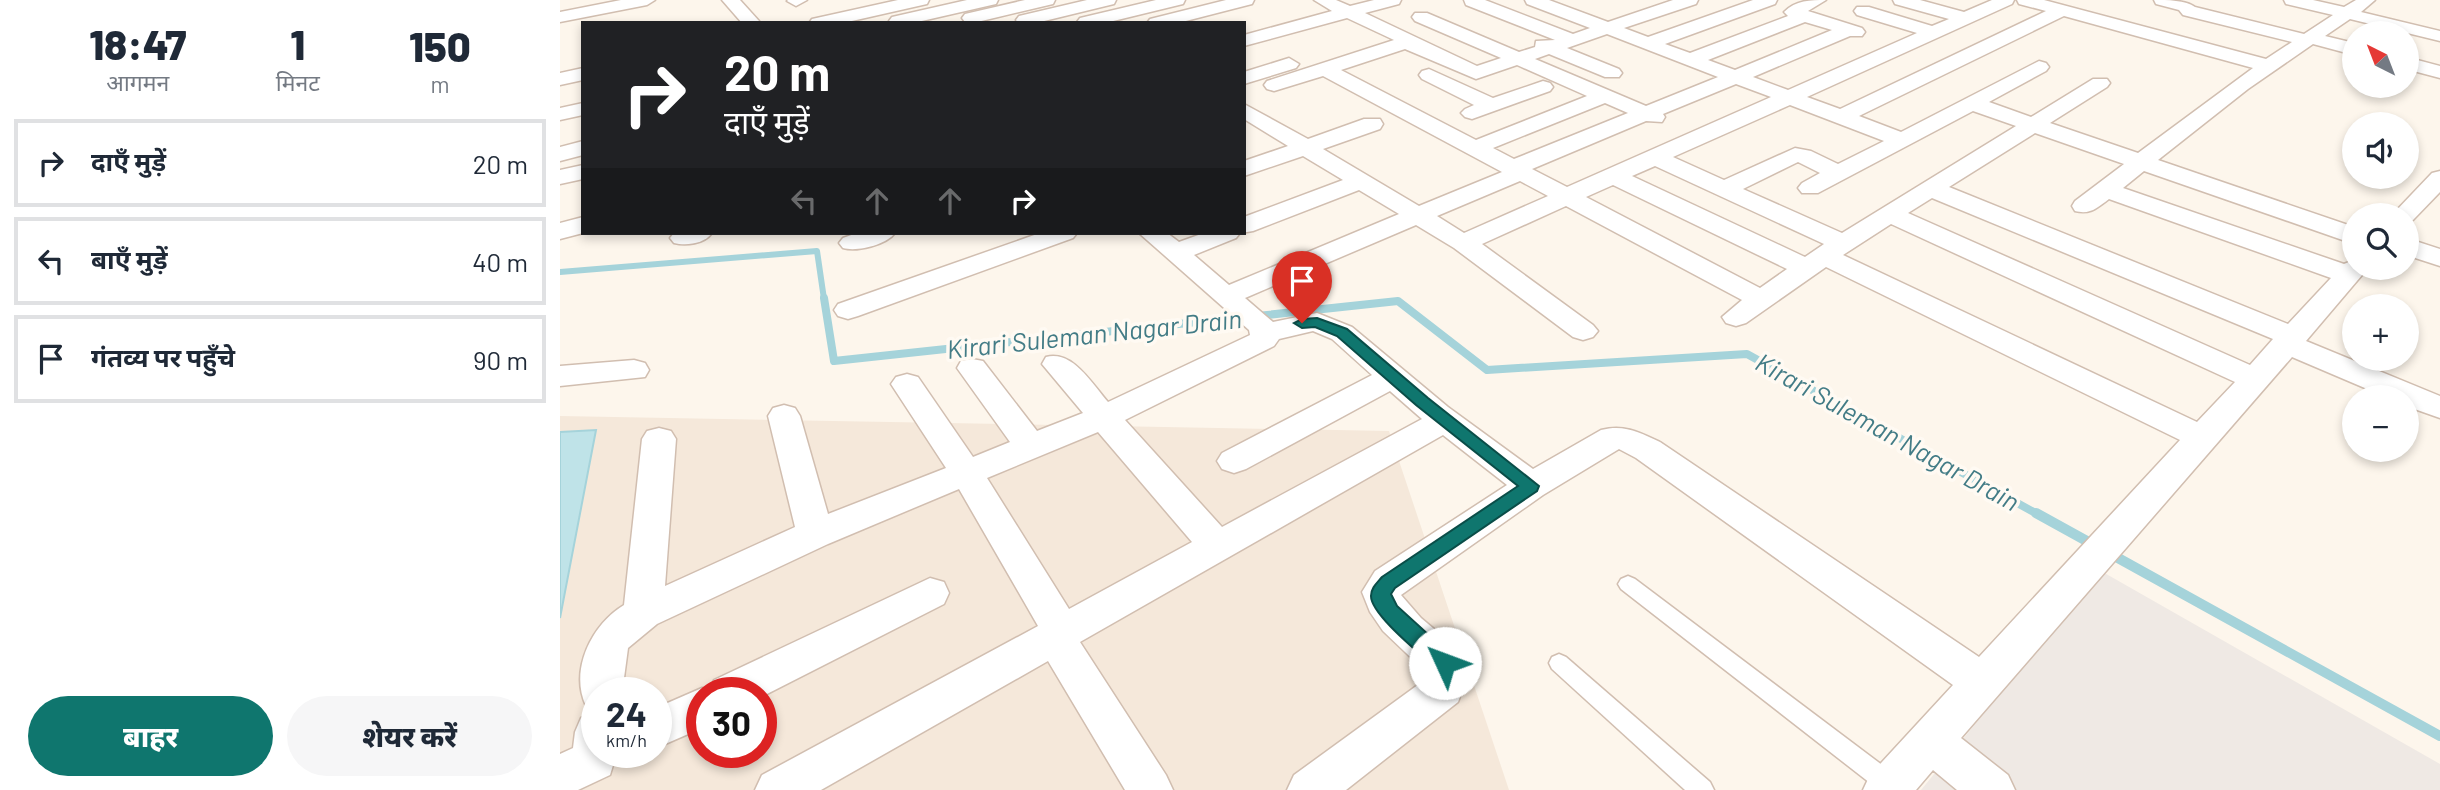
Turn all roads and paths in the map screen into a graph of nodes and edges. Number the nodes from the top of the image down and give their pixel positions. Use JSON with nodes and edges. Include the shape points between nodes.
{"nodes":[{"id":1,"x":647,"y":0,"type":"edge"},
{"id":2,"x":730,"y":0,"type":"edge"},
{"id":3,"x":921,"y":0,"type":"edge"},
{"id":4,"x":990,"y":0,"type":"edge"},
{"id":5,"x":1046,"y":0,"type":"edge"},
{"id":6,"x":1110,"y":0,"type":"edge"},
{"id":7,"x":1177,"y":0,"type":"edge"},
{"id":8,"x":1245,"y":0,"type":"edge"},
{"id":9,"x":1393,"y":0,"type":"edge"},
{"id":10,"x":1473,"y":0,"type":"edge"},
{"id":11,"x":1533,"y":0,"type":"edge"},
{"id":12,"x":1645,"y":0,"type":"edge"},
{"id":13,"x":1690,"y":0,"type":"edge"},
{"id":14,"x":1769,"y":0,"type":"edge"},
{"id":15,"x":1818,"y":0,"type":"edge"},
{"id":16,"x":1901,"y":0,"type":"edge"},
{"id":17,"x":2025,"y":0,"type":"edge"},
{"id":18,"x":2162,"y":0,"type":"edge"},
{"id":19,"x":2292,"y":0,"type":"edge"},
{"id":20,"x":1313,"y":1,"type":"edge"},
{"id":21,"x":609,"y":3,"type":"edge"},
{"id":22,"x":893,"y":3,"type":"edge"},
{"id":23,"x":1996,"y":4,"type":"edge"},
{"id":24,"x":1451,"y":8,"type":"junction"},
{"id":25,"x":1667,"y":8,"type":"junction"},
{"id":26,"x":2354,"y":8,"type":"edge"},
{"id":27,"x":1961,"y":9,"type":"edge"},
{"id":28,"x":2062,"y":10,"type":"junction"},
{"id":29,"x":1131,"y":11,"type":"junction"},
{"id":30,"x":1863,"y":11,"type":"dead end"},
{"id":31,"x":1349,"y":12,"type":"junction"},
{"id":32,"x":1196,"y":13,"type":"junction"},
{"id":33,"x":1804,"y":16,"type":"junction"},
{"id":34,"x":560,"y":17,"type":"edge"},
{"id":35,"x":2440,"y":18,"type":"edge"},
{"id":36,"x":914,"y":20,"type":"edge"},
{"id":37,"x":620,"y":21,"type":"edge"},
{"id":38,"x":750,"y":21,"type":"edge"},
{"id":39,"x":826,"y":21,"type":"edge"},
{"id":40,"x":957,"y":21,"type":"edge"},
{"id":41,"x":1022,"y":21,"type":"edge"},
{"id":42,"x":1093,"y":21,"type":"edge"},
{"id":43,"x":1150,"y":21,"type":"edge"},
{"id":44,"x":1162,"y":21,"type":"edge"},
{"id":45,"x":1210,"y":21,"type":"edge"},
{"id":46,"x":1606,"y":28,"type":"junction"},
{"id":47,"x":1849,"y":30,"type":"junction"},
{"id":48,"x":1932,"y":32,"type":"junction"},
{"id":49,"x":2440,"y":36,"type":"edge"},
{"id":50,"x":2308,"y":39,"type":"junction"},
{"id":51,"x":1573,"y":40,"type":"junction"},
{"id":52,"x":1246,"y":41,"type":"edge"},
{"id":53,"x":1246,"y":42,"type":"edge"},
{"id":54,"x":1408,"y":43,"type":"junction"},
{"id":55,"x":1646,"y":44,"type":"junction"},
{"id":56,"x":2342,"y":46,"type":"edge"},
{"id":57,"x":1900,"y":47,"type":"junction"},
{"id":58,"x":2419,"y":47,"type":"edge"},
{"id":59,"x":1550,"y":48,"type":"junction"},
{"id":60,"x":1380,"y":52,"type":"junction"},
{"id":61,"x":2440,"y":52,"type":"edge"},
{"id":62,"x":1608,"y":54,"type":"dead end"},
{"id":63,"x":1518,"y":59,"type":"junction"},
{"id":64,"x":1689,"y":60,"type":"junction"},
{"id":65,"x":1289,"y":64,"type":"junction"},
{"id":66,"x":2269,"y":66,"type":"junction"},
{"id":67,"x":2419,"y":66,"type":"edge"},
{"id":68,"x":2039,"y":67,"type":"dead end"},
{"id":69,"x":1317,"y":72,"type":"junction"},
{"id":70,"x":2440,"y":72,"type":"edge"},
{"id":71,"x":1612,"y":73,"type":"dead end"},
{"id":72,"x":581,"y":74,"type":"edge"},
{"id":73,"x":1246,"y":77,"type":"edge"},
{"id":74,"x":1734,"y":77,"type":"junction"},
{"id":75,"x":560,"y":79,"type":"edge"},
{"id":76,"x":2100,"y":83,"type":"dead end"},
{"id":77,"x":1274,"y":85,"type":"dead end"},
{"id":78,"x":1543,"y":87,"type":"dead end"},
{"id":79,"x":581,"y":93,"type":"edge"},
{"id":80,"x":1605,"y":96,"type":"junction"},
{"id":81,"x":1786,"y":97,"type":"junction"},
{"id":82,"x":560,"y":98,"type":"edge"},
{"id":83,"x":1974,"y":104,"type":"junction"},
{"id":84,"x":1492,"y":106,"type":"junction"},
{"id":85,"x":581,"y":109,"type":"edge"},
{"id":86,"x":1246,"y":111,"type":"edge"},
{"id":87,"x":1645,"y":113,"type":"junction"},
{"id":88,"x":560,"y":114,"type":"edge"},
{"id":89,"x":1840,"y":117,"type":"junction"},
{"id":90,"x":1373,"y":124,"type":"dead end"},
{"id":91,"x":2034,"y":125,"type":"junction"},
{"id":92,"x":1435,"y":127,"type":"junction"},
{"id":93,"x":581,"y":128,"type":"edge"},
{"id":94,"x":560,"y":133,"type":"edge"},
{"id":95,"x":1700,"y":136,"type":"junction"},
{"id":96,"x":1902,"y":140,"type":"junction"},
{"id":97,"x":1306,"y":147,"type":"junction"},
{"id":98,"x":1474,"y":148,"type":"junction"},
{"id":99,"x":581,"y":149,"type":"edge"},
{"id":100,"x":560,"y":154,"type":"edge"},
{"id":101,"x":1654,"y":157,"type":"junction"},
{"id":102,"x":2143,"y":163,"type":"junction"},
{"id":103,"x":1246,"y":168,"type":"edge"},
{"id":104,"x":1517,"y":170,"type":"junction"},
{"id":105,"x":581,"y":172,"type":"edge"},
{"id":106,"x":1840,"y":174,"type":"junction"},
{"id":107,"x":1613,"y":176,"type":"junction"},
{"id":108,"x":560,"y":177,"type":"edge"},
{"id":109,"x":2440,"y":178,"type":"edge"},
{"id":110,"x":1361,"y":181,"type":"junction"},
{"id":111,"x":1810,"y":188,"type":"dead end"},
{"id":112,"x":1932,"y":188,"type":"junction"},
{"id":113,"x":1724,"y":189,"type":"junction"},
{"id":114,"x":2107,"y":190,"type":"junction"},
{"id":115,"x":1567,"y":196,"type":"junction"},
{"id":116,"x":2416,"y":203,"type":"edge"},
{"id":117,"x":2084,"y":206,"type":"dead end"},
{"id":118,"x":1890,"y":214,"type":"junction"},
{"id":119,"x":1418,"y":215,"type":"junction"},
{"id":120,"x":1246,"y":225,"type":"edge"},
{"id":121,"x":581,"y":226,"type":"edge"},
{"id":122,"x":560,"y":231,"type":"edge"},
{"id":123,"x":2342,"y":232,"type":"edge"},
{"id":124,"x":877,"y":235,"type":"edge"},
{"id":125,"x":1058,"y":235,"type":"edge"},
{"id":126,"x":1154,"y":235,"type":"edge"},
{"id":127,"x":1222,"y":235,"type":"edge"},
{"id":128,"x":852,"y":243,"type":"dead end"},
{"id":129,"x":1464,"y":243,"type":"junction"},
{"id":130,"x":2419,"y":251,"type":"edge"},
{"id":131,"x":1175,"y":253,"type":"junction"},
{"id":132,"x":1824,"y":256,"type":"junction"},
{"id":133,"x":2440,"y":258,"type":"edge"},
{"id":134,"x":2342,"y":268,"type":"edge"},
{"id":135,"x":2343,"y":280,"type":"edge"},
{"id":136,"x":1761,"y":299,"type":"junction"},
{"id":137,"x":1230,"y":300,"type":"junction"},
{"id":138,"x":848,"y":310,"type":"dead end"},
{"id":139,"x":1736,"y":317,"type":"dead end"},
{"id":140,"x":1263,"y":330,"type":"junction"},
{"id":141,"x":1583,"y":331,"type":"dead end"},
{"id":142,"x":2288,"y":340,"type":"junction"},
{"id":143,"x":1057,"y":365,"type":"dead end"},
{"id":144,"x":971,"y":368,"type":"dead end"},
{"id":145,"x":634,"y":370,"type":"dead end"},
{"id":146,"x":560,"y":376,"type":"edge"},
{"id":147,"x":1392,"y":377,"type":"junction"},
{"id":148,"x":2253,"y":378,"type":"junction"},
{"id":149,"x":907,"y":384,"type":"dead end"},
{"id":150,"x":2440,"y":408,"type":"edge"},
{"id":151,"x":784,"y":416,"type":"dead end"},
{"id":152,"x":1104,"y":417,"type":"junction"},
{"id":153,"x":1445,"y":420,"type":"junction"},
{"id":154,"x":2201,"y":437,"type":"junction"},
{"id":155,"x":659,"y":439,"type":"dead end"},
{"id":156,"x":1031,"y":447,"type":"junction"},
{"id":157,"x":1234,"y":461,"type":"dead end"},
{"id":158,"x":966,"y":472,"type":"junction"},
{"id":159,"x":1531,"y":486,"type":"junction"},
{"id":160,"x":815,"y":534,"type":"junction"},
{"id":161,"x":1217,"y":546,"type":"junction"},
{"id":162,"x":1628,"y":584,"type":"dead end"},
{"id":163,"x":930,"y":593,"type":"dead end"},
{"id":164,"x":643,"y":613,"type":"junction"},
{"id":165,"x":1059,"y":635,"type":"junction"},
{"id":166,"x":1559,"y":663,"type":"dead end"},
{"id":167,"x":602,"y":677,"type":"edge"},
{"id":168,"x":761,"y":677,"type":"edge"},
{"id":169,"x":1982,"y":682,"type":"junction"},
{"id":170,"x":1929,"y":740,"type":"junction"},
{"id":171,"x":1888,"y":787,"type":"edge"},
{"id":172,"x":778,"y":790,"type":"edge"},
{"id":173,"x":1150,"y":790,"type":"edge"},
{"id":174,"x":1310,"y":790,"type":"edge"},
{"id":175,"x":1702,"y":790,"type":"edge"},
{"id":176,"x":1992,"y":790,"type":"edge"}],
"edges":[{"from":1,"to":21,"type":"street"},
{"from":2,"to":38,"type":"street"},
{"from":3,"to":22,"type":"street"},
{"from":4,"to":36,"type":"street"},
{"from":5,"to":40,"type":"street"},
{"from":6,"to":29,"type":"street"},
{"from":6,"to":41,"type":"street"},
{"from":7,"to":29,"type":"street"},
{"from":8,"to":32,"type":"street"},
{"from":9,"to":31,"type":"street"},
{"from":10,"to":24,"type":"street"},
{"from":10,"to":51,"type":"street"},
{"from":11,"to":46,"type":"street"},
{"from":12,"to":25,"type":"street"},
{"from":13,"to":25,"type":"street"},
{"from":14,"to":55,"type":"street"},
{"from":15,"to":33,"type":"street","via":[[1793,10]]},
{"from":16,"to":27,"type":"street"},
{"from":17,"to":28,"type":"street"},
{"from":18,"to":50,"type":"street","via":[[2189,11]]},
{"from":19,"to":26,"type":"street"},
{"from":20,"to":31,"type":"street"},
{"from":21,"to":34,"type":"street"},
{"from":21,"to":37,"type":"street"},
{"from":22,"to":36,"type":"street"},
{"from":22,"to":39,"type":"street"},
{"from":23,"to":27,"type":"street"},
{"from":24,"to":59,"type":"street"},
{"from":24,"to":63,"type":"street","via":[[1414,19]]},
{"from":25,"to":46,"type":"street"},
{"from":26,"to":35,"type":"street"},
{"from":26,"to":49,"type":"street"},
{"from":26,"to":50,"type":"street"},
{"from":27,"to":48,"type":"street"},
{"from":28,"to":66,"type":"street"},
{"from":28,"to":89,"type":"street"},
{"from":29,"to":42,"type":"street"},
{"from":29,"to":43,"type":"street"},
{"from":30,"to":48,"type":"street"},
{"from":31,"to":52,"type":"street"},
{"from":31,"to":54,"type":"street"},
{"from":32,"to":44,"type":"street"},
{"from":32,"to":45,"type":"street"},
{"from":33,"to":47,"type":"street"},
{"from":33,"to":64,"type":"street"},
{"from":46,"to":51,"type":"street"},
{"from":46,"to":55,"type":"street"},
{"from":47,"to":57,"type":"street"},
{"from":47,"to":74,"type":"street"},
{"from":48,"to":57,"type":"street"},
{"from":50,"to":56,"type":"street"},
{"from":50,"to":66,"type":"street"},
{"from":51,"to":59,"type":"street"},
{"from":51,"to":62,"type":"street"},
{"from":53,"to":65,"type":"street"},
{"from":54,"to":60,"type":"street"},
{"from":54,"to":63,"type":"street","via":[[1476,73]]},
{"from":55,"to":64,"type":"street"},
{"from":57,"to":81,"type":"street"},
{"from":58,"to":61,"type":"street"},
{"from":59,"to":63,"type":"street"},
{"from":59,"to":71,"type":"street"},
{"from":60,"to":69,"type":"street"},
{"from":60,"to":84,"type":"street"},
{"from":63,"to":80,"type":"street"},
{"from":64,"to":74,"type":"street"},
{"from":65,"to":69,"type":"street"},
{"from":65,"to":73,"type":"street"},
{"from":66,"to":102,"type":"street"},
{"from":67,"to":70,"type":"street"},
{"from":68,"to":83,"type":"street"},
{"from":69,"to":77,"type":"street"},
{"from":69,"to":92,"type":"street"},
{"from":72,"to":75,"type":"street"},
{"from":74,"to":81,"type":"street"},
{"from":74,"to":87,"type":"street"},
{"from":76,"to":91,"type":"street"},
{"from":78,"to":84,"type":"street"},
{"from":79,"to":82,"type":"street"},
{"from":80,"to":87,"type":"street"},
{"from":80,"to":98,"type":"street"},
{"from":81,"to":89,"type":"street"},
{"from":81,"to":95,"type":"street"},
{"from":83,"to":91,"type":"street"},
{"from":83,"to":96,"type":"street"},
{"from":84,"to":92,"type":"street"},
{"from":85,"to":88,"type":"street"},
{"from":86,"to":97,"type":"street"},
{"from":87,"to":95,"type":"street"},
{"from":87,"to":104,"type":"street"},
{"from":89,"to":96,"type":"street"},
{"from":90,"to":97,"type":"street"},
{"from":91,"to":102,"type":"street"},
{"from":91,"to":112,"type":"street"},
{"from":92,"to":98,"type":"street"},
{"from":93,"to":94,"type":"street"},
{"from":95,"to":101,"type":"street"},
{"from":96,"to":106,"type":"street"},
{"from":97,"to":103,"type":"street"},
{"from":97,"to":110,"type":"street"},
{"from":98,"to":104,"type":"street"},
{"from":99,"to":100,"type":"street"},
{"from":101,"to":107,"type":"street"},
{"from":101,"to":113,"type":"street"},
{"from":102,"to":114,"type":"street"},
{"from":102,"to":123,"type":"street"},
{"from":104,"to":115,"type":"street"},
{"from":104,"to":119,"type":"street"},
{"from":105,"to":108,"type":"street"},
{"from":106,"to":111,"type":"street"},
{"from":106,"to":113,"type":"street","via":[[1795,155]]},
{"from":107,"to":115,"type":"street"},
{"from":107,"to":132,"type":"street"},
{"from":109,"to":116,"type":"street"},
{"from":110,"to":119,"type":"street"},
{"from":110,"to":120,"type":"street"},
{"from":112,"to":118,"type":"street"},
{"from":112,"to":142,"type":"street"},
{"from":113,"to":132,"type":"street"},
{"from":114,"to":117,"type":"street"},
{"from":114,"to":134,"type":"street"},
{"from":115,"to":129,"type":"street"},
{"from":115,"to":136,"type":"street"},
{"from":118,"to":132,"type":"street"},
{"from":118,"to":148,"type":"street"},
{"from":119,"to":129,"type":"street"},
{"from":119,"to":137,"type":"street"},
{"from":121,"to":122,"type":"street"},
{"from":124,"to":128,"type":"street"},
{"from":125,"to":138,"type":"street"},
{"from":126,"to":131,"type":"street"},
{"from":127,"to":131,"type":"street"},
{"from":129,"to":141,"type":"street"},
{"from":130,"to":133,"type":"street"},
{"from":131,"to":137,"type":"street"},
{"from":132,"to":136,"type":"street"},
{"from":132,"to":154,"type":"street"},
{"from":135,"to":142,"type":"street"},
{"from":136,"to":139,"type":"street"},
{"from":137,"to":140,"type":"street"},
{"from":140,"to":147,"type":"street","via":[[1317,322],[1342,332]]},
{"from":140,"to":152,"type":"street","via":[[1264,340],[1254,347]]},
{"from":142,"to":148,"type":"street"},
{"from":142,"to":150,"type":"street"},
{"from":143,"to":152,"type":"street"},
{"from":144,"to":156,"type":"street"},
{"from":145,"to":146,"type":"street"},
{"from":147,"to":153,"type":"street"},
{"from":147,"to":157,"type":"street"},
{"from":148,"to":154,"type":"street"},
{"from":149,"to":158,"type":"street"},
{"from":151,"to":160,"type":"street"},
{"from":152,"to":156,"type":"street"},
{"from":152,"to":161,"type":"street"},
{"from":153,"to":159,"type":"street"},
{"from":153,"to":161,"type":"street"},
{"from":154,"to":169,"type":"street"},
{"from":155,"to":164,"type":"street"},
{"from":156,"to":158,"type":"street"},
{"from":158,"to":160,"type":"street"},
{"from":158,"to":165,"type":"street"},
{"from":159,"to":169,"type":"street","via":[[1600,444],[1624,438],[1634,442]]},
{"from":159,"to":174,"type":"street","via":[[1389,582],[1381,592],[1390,612],[1445,663],[1447,683],[1440,693]]},
{"from":160,"to":164,"type":"street"},
{"from":161,"to":165,"type":"street"},
{"from":162,"to":171,"type":"lane"},
{"from":163,"to":168,"type":"street"},
{"from":164,"to":167,"type":"street","via":[[612,635],[605,648]]},
{"from":165,"to":172,"type":"street"},
{"from":165,"to":173,"type":"street"},
{"from":166,"to":175,"type":"lane"},
{"from":169,"to":170,"type":"street"},
{"from":170,"to":171,"type":"street"},
{"from":170,"to":176,"type":"street"}]}
